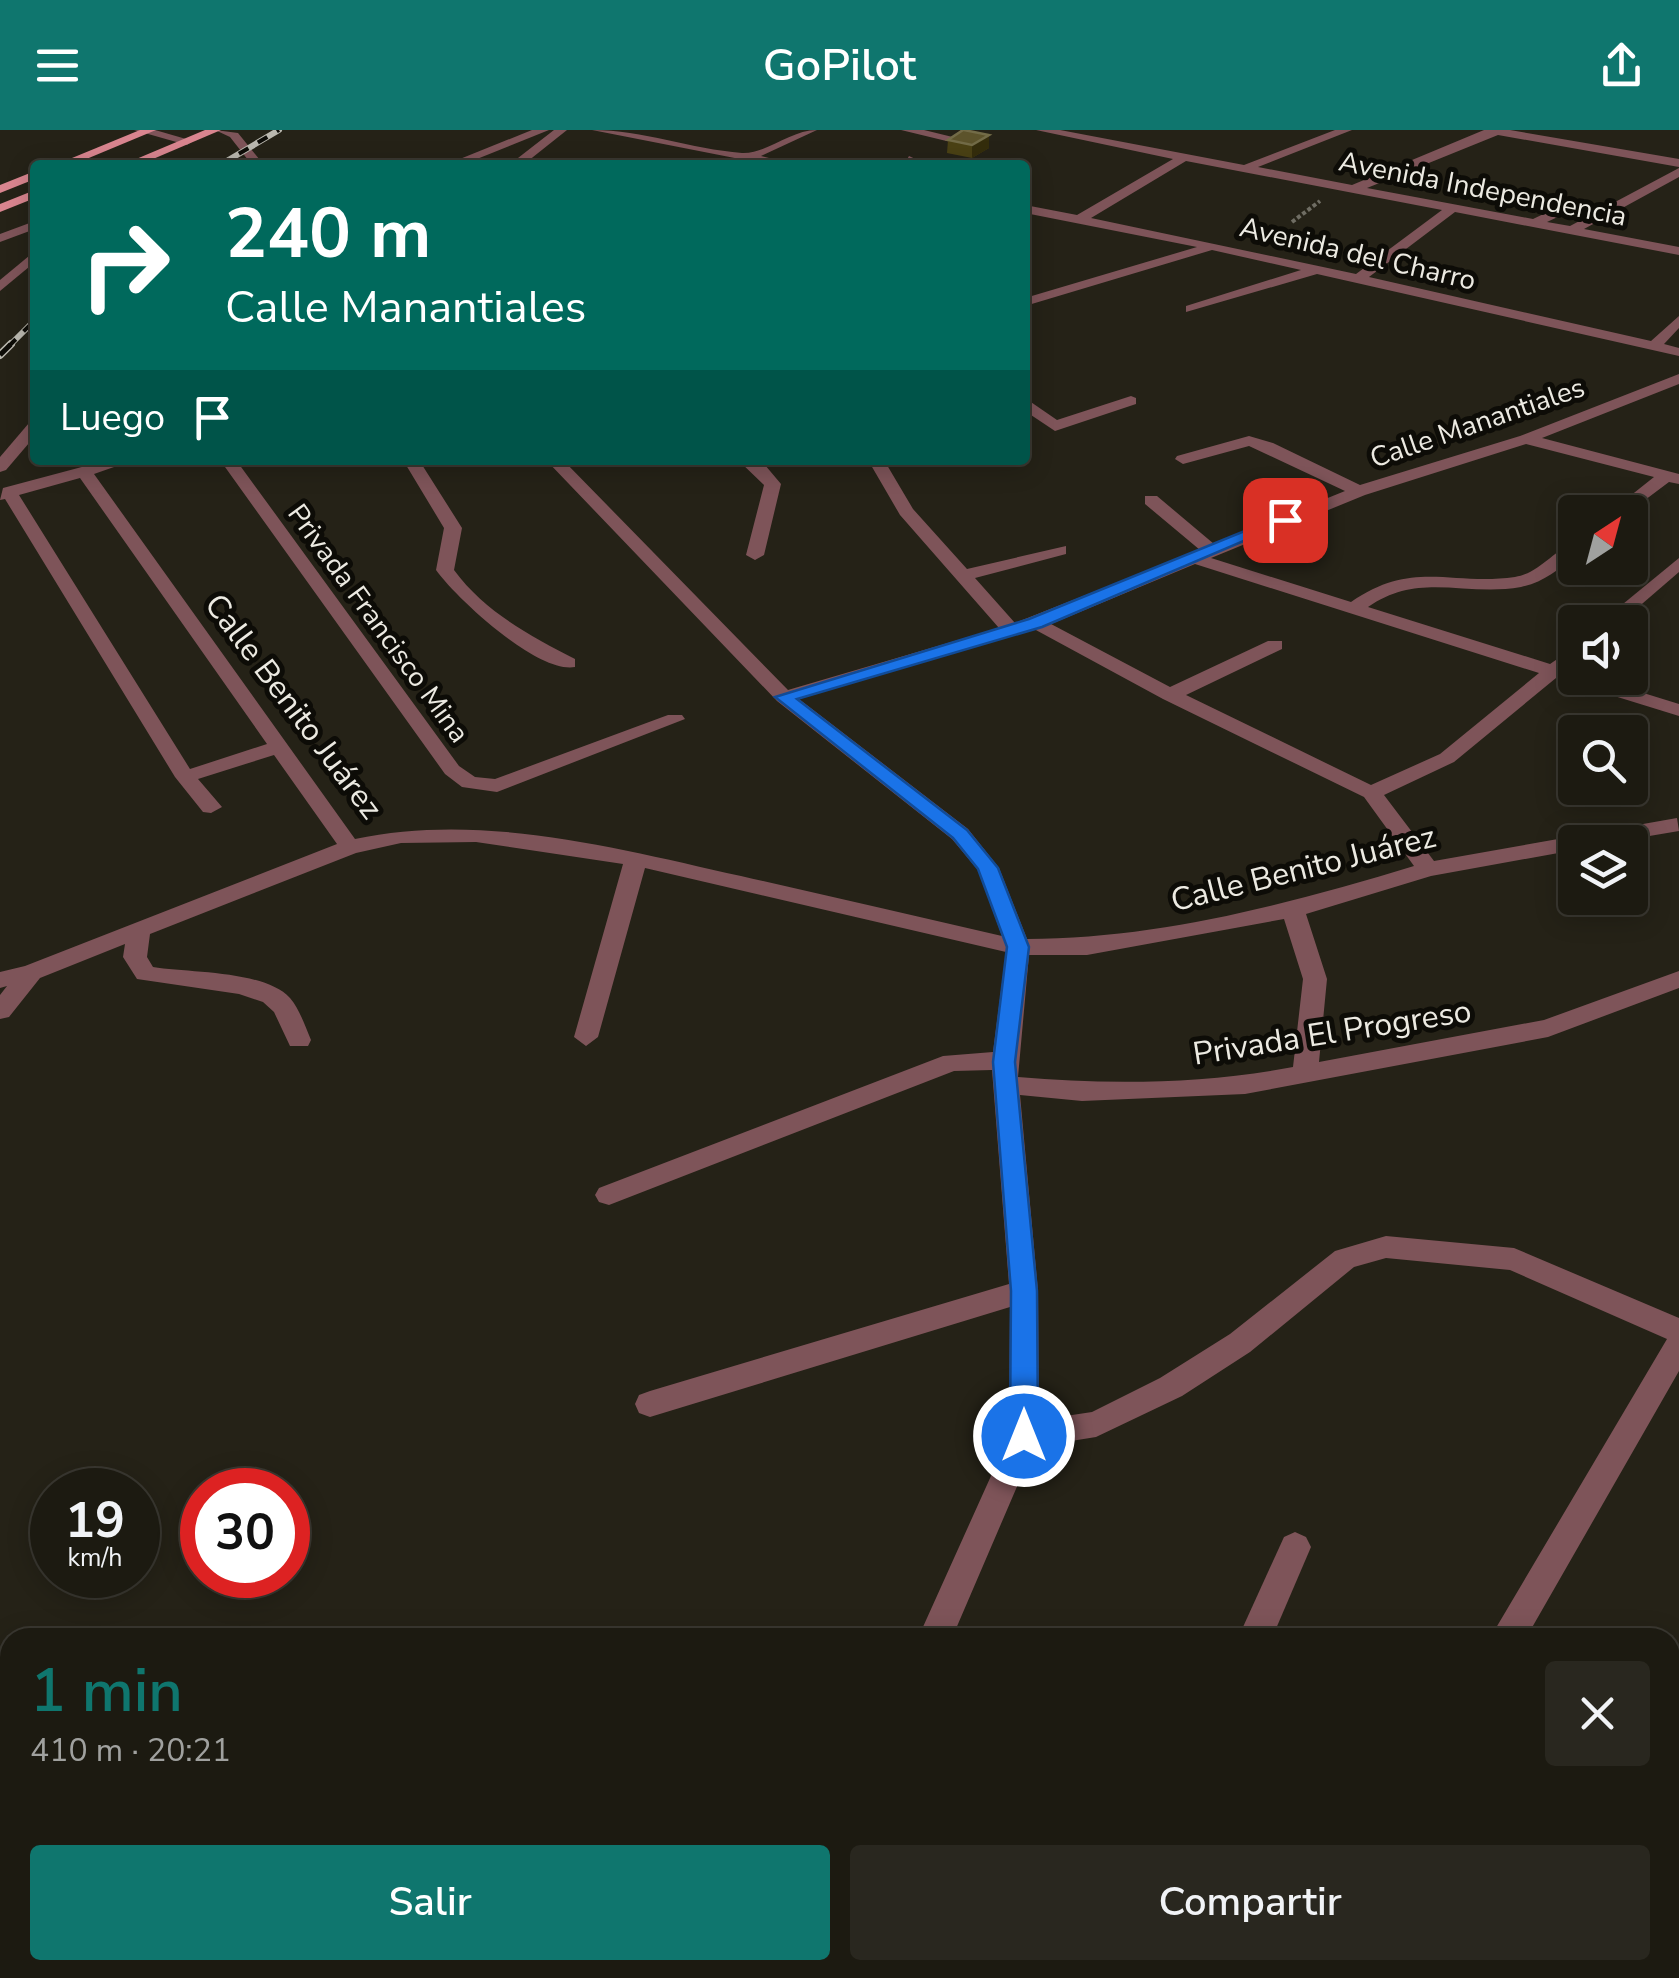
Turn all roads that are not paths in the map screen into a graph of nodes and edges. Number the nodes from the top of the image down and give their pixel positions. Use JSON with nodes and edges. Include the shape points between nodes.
{"nodes":[{"id":1,"x":218,"y":130,"type":"edge"},
{"id":2,"x":543,"y":130,"type":"edge"},
{"id":3,"x":562,"y":130,"type":"edge"},
{"id":4,"x":598,"y":130,"type":"edge"},
{"id":5,"x":693,"y":130,"type":"edge"},
{"id":6,"x":812,"y":130,"type":"edge"},
{"id":7,"x":907,"y":130,"type":"edge"},
{"id":8,"x":1042,"y":130,"type":"edge"},
{"id":9,"x":1130,"y":130,"type":"edge"},
{"id":10,"x":1346,"y":130,"type":"edge"},
{"id":11,"x":1493,"y":131,"type":"edge"},
{"id":12,"x":156,"y":132,"type":"edge"},
{"id":13,"x":1068,"y":132,"type":"edge"},
{"id":14,"x":189,"y":136,"type":"edge"},
{"id":15,"x":1102,"y":140,"type":"junction"},
{"id":16,"x":667,"y":141,"type":"junction"},
{"id":17,"x":967,"y":142,"type":"edge"},
{"id":18,"x":1679,"y":150,"type":"edge"},
{"id":19,"x":1186,"y":156,"type":"junction"},
{"id":20,"x":748,"y":157,"type":"junction"},
{"id":21,"x":75,"y":160,"type":"edge"},
{"id":22,"x":95,"y":160,"type":"edge"},
{"id":23,"x":127,"y":160,"type":"edge"},
{"id":24,"x":130,"y":160,"type":"edge"},
{"id":25,"x":249,"y":160,"type":"edge"},
{"id":26,"x":464,"y":160,"type":"edge"},
{"id":27,"x":522,"y":160,"type":"edge"},
{"id":28,"x":764,"y":160,"type":"edge"},
{"id":29,"x":1673,"y":163,"type":"edge"},
{"id":30,"x":1246,"y":168,"type":"junction"},
{"id":31,"x":1679,"y":172,"type":"edge"},
{"id":32,"x":30,"y":177,"type":"edge"},
{"id":33,"x":30,"y":186,"type":"edge"},
{"id":34,"x":1356,"y":188,"type":"junction"},
{"id":35,"x":0,"y":189,"type":"edge"},
{"id":36,"x":30,"y":196,"type":"edge"},
{"id":37,"x":0,"y":198,"type":"edge"},
{"id":38,"x":1577,"y":203,"type":"dead end"},
{"id":39,"x":30,"y":205,"type":"edge"},
{"id":40,"x":0,"y":208,"type":"edge"},
{"id":41,"x":1452,"y":208,"type":"junction"},
{"id":42,"x":1030,"y":210,"type":"edge"},
{"id":43,"x":0,"y":217,"type":"edge"},
{"id":44,"x":1080,"y":219,"type":"junction"},
{"id":45,"x":1533,"y":224,"type":"junction"},
{"id":46,"x":30,"y":228,"type":"edge"},
{"id":47,"x":1571,"y":230,"type":"junction"},
{"id":48,"x":0,"y":238,"type":"edge"},
{"id":49,"x":1213,"y":246,"type":"junction"},
{"id":50,"x":1678,"y":250,"type":"edge"},
{"id":51,"x":30,"y":260,"type":"edge"},
{"id":52,"x":1317,"y":269,"type":"junction"},
{"id":53,"x":1358,"y":279,"type":"junction"},
{"id":54,"x":0,"y":287,"type":"edge"},
{"id":55,"x":1030,"y":301,"type":"edge"},
{"id":56,"x":1191,"y":309,"type":"dead end"},
{"id":57,"x":1679,"y":320,"type":"edge"},
{"id":58,"x":1654,"y":346,"type":"junction"},
{"id":59,"x":1679,"y":352,"type":"edge"},
{"id":60,"x":1679,"y":379,"type":"edge"},
{"id":61,"x":1131,"y":401,"type":"dead end"},
{"id":62,"x":1030,"y":407,"type":"edge"},
{"id":63,"x":30,"y":432,"type":"edge"},
{"id":64,"x":1526,"y":439,"type":"junction"},
{"id":65,"x":1183,"y":459,"type":"dead end"},
{"id":66,"x":111,"y":465,"type":"edge"},
{"id":67,"x":232,"y":465,"type":"edge"},
{"id":68,"x":414,"y":465,"type":"edge"},
{"id":69,"x":565,"y":465,"type":"edge"},
{"id":70,"x":756,"y":465,"type":"edge"},
{"id":71,"x":879,"y":465,"type":"edge"},
{"id":72,"x":0,"y":467,"type":"edge"},
{"id":73,"x":85,"y":474,"type":"junction"},
{"id":74,"x":1672,"y":477,"type":"edge"},
{"id":75,"x":1358,"y":491,"type":"junction"},
{"id":76,"x":4,"y":494,"type":"edge"},
{"id":77,"x":1645,"y":495,"type":"edge"},
{"id":78,"x":1152,"y":500,"type":"dead end"},
{"id":79,"x":1060,"y":550,"type":"dead end"},
{"id":80,"x":1202,"y":554,"type":"junction"},
{"id":81,"x":756,"y":555,"type":"dead end"},
{"id":82,"x":1558,"y":561,"type":"edge"},
{"id":83,"x":1679,"y":562,"type":"edge"},
{"id":84,"x":962,"y":576,"type":"junction"},
{"id":85,"x":1630,"y":605,"type":"edge"},
{"id":86,"x":1354,"y":608,"type":"junction"},
{"id":87,"x":1036,"y":623,"type":"junction"},
{"id":88,"x":1012,"y":631,"type":"junction"},
{"id":89,"x":1274,"y":645,"type":"dead end"},
{"id":90,"x":568,"y":663,"type":"dead end"},
{"id":91,"x":1558,"y":668,"type":"edge"},
{"id":92,"x":1554,"y":672,"type":"junction"},
{"id":93,"x":1170,"y":695,"type":"junction"},
{"id":94,"x":784,"y":697,"type":"junction"},
{"id":95,"x":1679,"y":710,"type":"edge"},
{"id":96,"x":675,"y":719,"type":"dead end"},
{"id":97,"x":279,"y":746,"type":"junction"},
{"id":98,"x":185,"y":777,"type":"junction"},
{"id":99,"x":1371,"y":794,"type":"junction"},
{"id":100,"x":210,"y":807,"type":"dead end"},
{"id":101,"x":1677,"y":825,"type":"edge"},
{"id":102,"x":1648,"y":830,"type":"edge"},
{"id":103,"x":1558,"y":846,"type":"edge"},
{"id":104,"x":350,"y":847,"type":"junction"},
{"id":105,"x":636,"y":859,"type":"junction"},
{"id":106,"x":1428,"y":869,"type":"junction"},
{"id":107,"x":1293,"y":910,"type":"junction"},
{"id":108,"x":139,"y":930,"type":"junction"},
{"id":109,"x":1018,"y":947,"type":"junction"},
{"id":110,"x":32,"y":972,"type":"junction"},
{"id":111,"x":1679,"y":979,"type":"edge"},
{"id":112,"x":0,"y":980,"type":"edge"},
{"id":113,"x":0,"y":1011,"type":"edge"},
{"id":114,"x":586,"y":1037,"type":"dead end"},
{"id":115,"x":299,"y":1040,"type":"dead end"},
{"id":116,"x":1005,"y":1073,"type":"junction"},
{"id":117,"x":1305,"y":1075,"type":"junction"},
{"id":118,"x":608,"y":1195,"type":"dead end"},
{"id":119,"x":1024,"y":1291,"type":"junction"},
{"id":120,"x":1679,"y":1332,"type":"edge"},
{"id":121,"x":1679,"y":1344,"type":"edge"},
{"id":122,"x":650,"y":1404,"type":"dead end"},
{"id":123,"x":1024,"y":1436,"type":"junction"},
{"id":124,"x":1295,"y":1547,"type":"dead end"},
{"id":125,"x":939,"y":1628,"type":"edge"},
{"id":126,"x":1259,"y":1628,"type":"edge"},
{"id":127,"x":1512,"y":1628,"type":"edge"}],
"edges":[{"from":1,"to":14,"type":"main road"},
{"from":1,"to":25,"type":"street","via":[[234,135]]},
{"from":2,"to":26,"type":"street"},
{"from":3,"to":27,"type":"street"},
{"from":4,"to":16,"type":"street"},
{"from":5,"to":16,"type":"street"},
{"from":6,"to":20,"type":"street"},
{"from":7,"to":17,"type":"street"},
{"from":8,"to":13,"type":"street","name":"Avenida Independencia"},
{"from":9,"to":15,"type":"street"},
{"from":10,"to":30,"type":"street"},
{"from":11,"to":29,"type":"street"},
{"from":11,"to":34,"type":"street"},
{"from":12,"to":14,"type":"main road"},
{"from":12,"to":21,"type":"main road"},
{"from":12,"to":22,"type":"main road"},
{"from":12,"to":23,"type":"main road"},
{"from":13,"to":15,"type":"street","name":"Avenida Independencia"},
{"from":14,"to":24,"type":"main road"},
{"from":15,"to":19,"type":"street","name":"Avenida Independencia"},
{"from":16,"to":20,"type":"street"},
{"from":18,"to":29,"type":"street"},
{"from":19,"to":30,"type":"street","name":"Avenida Independencia"},
{"from":19,"to":44,"type":"street"},
{"from":20,"to":28,"type":"street"},
{"from":30,"to":34,"type":"street","name":"Avenida Independencia"},
{"from":31,"to":47,"type":"street"},
{"from":32,"to":35,"type":"main road"},
{"from":33,"to":37,"type":"main road"},
{"from":34,"to":41,"type":"street","name":"Avenida Independencia"},
{"from":36,"to":40,"type":"main road"},
{"from":38,"to":45,"type":"street"},
{"from":39,"to":43,"type":"main road"},
{"from":41,"to":45,"type":"street","name":"Avenida Independencia"},
{"from":41,"to":53,"type":"street"},
{"from":42,"to":44,"type":"street","name":"Avenida del Charro"},
{"from":44,"to":49,"type":"street","name":"Avenida del Charro"},
{"from":45,"to":47,"type":"street","name":"Avenida Independencia"},
{"from":46,"to":48,"type":"street"},
{"from":47,"to":50,"type":"street","name":"Avenida Independencia"},
{"from":49,"to":52,"type":"street","name":"Avenida del Charro"},
{"from":49,"to":55,"type":"street"},
{"from":51,"to":54,"type":"street"},
{"from":52,"to":53,"type":"street","name":"Avenida del Charro"},
{"from":52,"to":56,"type":"street"},
{"from":53,"to":58,"type":"street","name":"Avenida del Charro"},
{"from":57,"to":58,"type":"street"},
{"from":58,"to":59,"type":"street","name":"Avenida del Charro"},
{"from":60,"to":64,"type":"street","name":"Calle Manantiales"},
{"from":61,"to":62,"type":"street","via":[[1055,426]]},
{"from":63,"to":72,"type":"street"},
{"from":64,"to":74,"type":"street"},
{"from":64,"to":75,"type":"street","name":"Calle Manantiales"},
{"from":65,"to":75,"type":"street","via":[[1249,441]]},
{"from":66,"to":73,"type":"street"},
{"from":67,"to":96,"type":"street","name":"Privada Francisco Mina","via":[[452,770],[469,782],[497,786]]},
{"from":68,"to":90,"type":"street","via":[[453,528],[445,570],[460,594],[485,618]]},
{"from":69,"to":94,"type":"street"},
{"from":70,"to":81,"type":"street","via":[[773,484]]},
{"from":71,"to":84,"type":"street","via":[[906,511]]},
{"from":73,"to":76,"type":"street"},
{"from":73,"to":97,"type":"street","name":"Calle Benito Juárez"},
{"from":74,"to":77,"type":"street"},
{"from":75,"to":80,"type":"street","name":"Calle Manantiales"},
{"from":76,"to":98,"type":"street"},
{"from":78,"to":80,"type":"street"},
{"from":79,"to":84,"type":"street"},
{"from":80,"to":86,"type":"street"},
{"from":80,"to":87,"type":"street","name":"Calle Manantiales"},
{"from":82,"to":86,"type":"street","via":[[1519,582],[1408,580]]},
{"from":83,"to":85,"type":"street"},
{"from":84,"to":88,"type":"street"},
{"from":86,"to":92,"type":"street"},
{"from":87,"to":88,"type":"street","name":"Calle Manantiales"},
{"from":87,"to":93,"type":"street"},
{"from":88,"to":94,"type":"street","name":"Calle Manantiales"},
{"from":89,"to":93,"type":"street"},
{"from":91,"to":92,"type":"street"},
{"from":92,"to":95,"type":"street"},
{"from":92,"to":99,"type":"street","via":[[1447,758]]},
{"from":93,"to":99,"type":"street"},
{"from":94,"to":109,"type":"street","via":[[960,834],[988,868]]},
{"from":97,"to":98,"type":"street"},
{"from":97,"to":104,"type":"street","name":"Calle Benito Juárez"},
{"from":98,"to":100,"type":"street"},
{"from":99,"to":106,"type":"street"},
{"from":101,"to":102,"type":"street","name":"Calle Benito Juárez"},
{"from":103,"to":106,"type":"street","name":"Calle Benito Juárez"},
{"from":104,"to":105,"type":"street","name":"Calle Benito Juárez","via":[[441,834]]},
{"from":104,"to":108,"type":"street"},
{"from":105,"to":109,"type":"street","name":"Calle Benito Juárez"},
{"from":105,"to":114,"type":"street"},
{"from":106,"to":107,"type":"street","name":"Calle Benito Juárez"},
{"from":107,"to":109,"type":"street","name":"Calle Benito Juárez","via":[[1106,945]]},
{"from":107,"to":117,"type":"street","via":[[1315,979]]},
{"from":108,"to":110,"type":"street"},
{"from":108,"to":115,"type":"street","via":[[135,957],[145,972],[259,988],[280,1002]]},
{"from":109,"to":116,"type":"street"},
{"from":110,"to":112,"type":"street"},
{"from":110,"to":113,"type":"street"},
{"from":111,"to":117,"type":"street","name":"Privada El Progreso","via":[[1548,1028]]},
{"from":116,"to":117,"type":"street","name":"Privada El Progreso","via":[[1082,1092],[1246,1086]]},
{"from":116,"to":118,"type":"street","name":"Privada El Progreso","via":[[952,1062]]},
{"from":116,"to":119,"type":"street"},
{"from":119,"to":122,"type":"street"},
{"from":119,"to":123,"type":"street"},
{"from":120,"to":123,"type":"street","via":[[1514,1259],[1386,1247],[1345,1259],[1171,1388],[1096,1424]]},
{"from":121,"to":127,"type":"street"},
{"from":123,"to":125,"type":"street"},
{"from":124,"to":126,"type":"street"}]}
